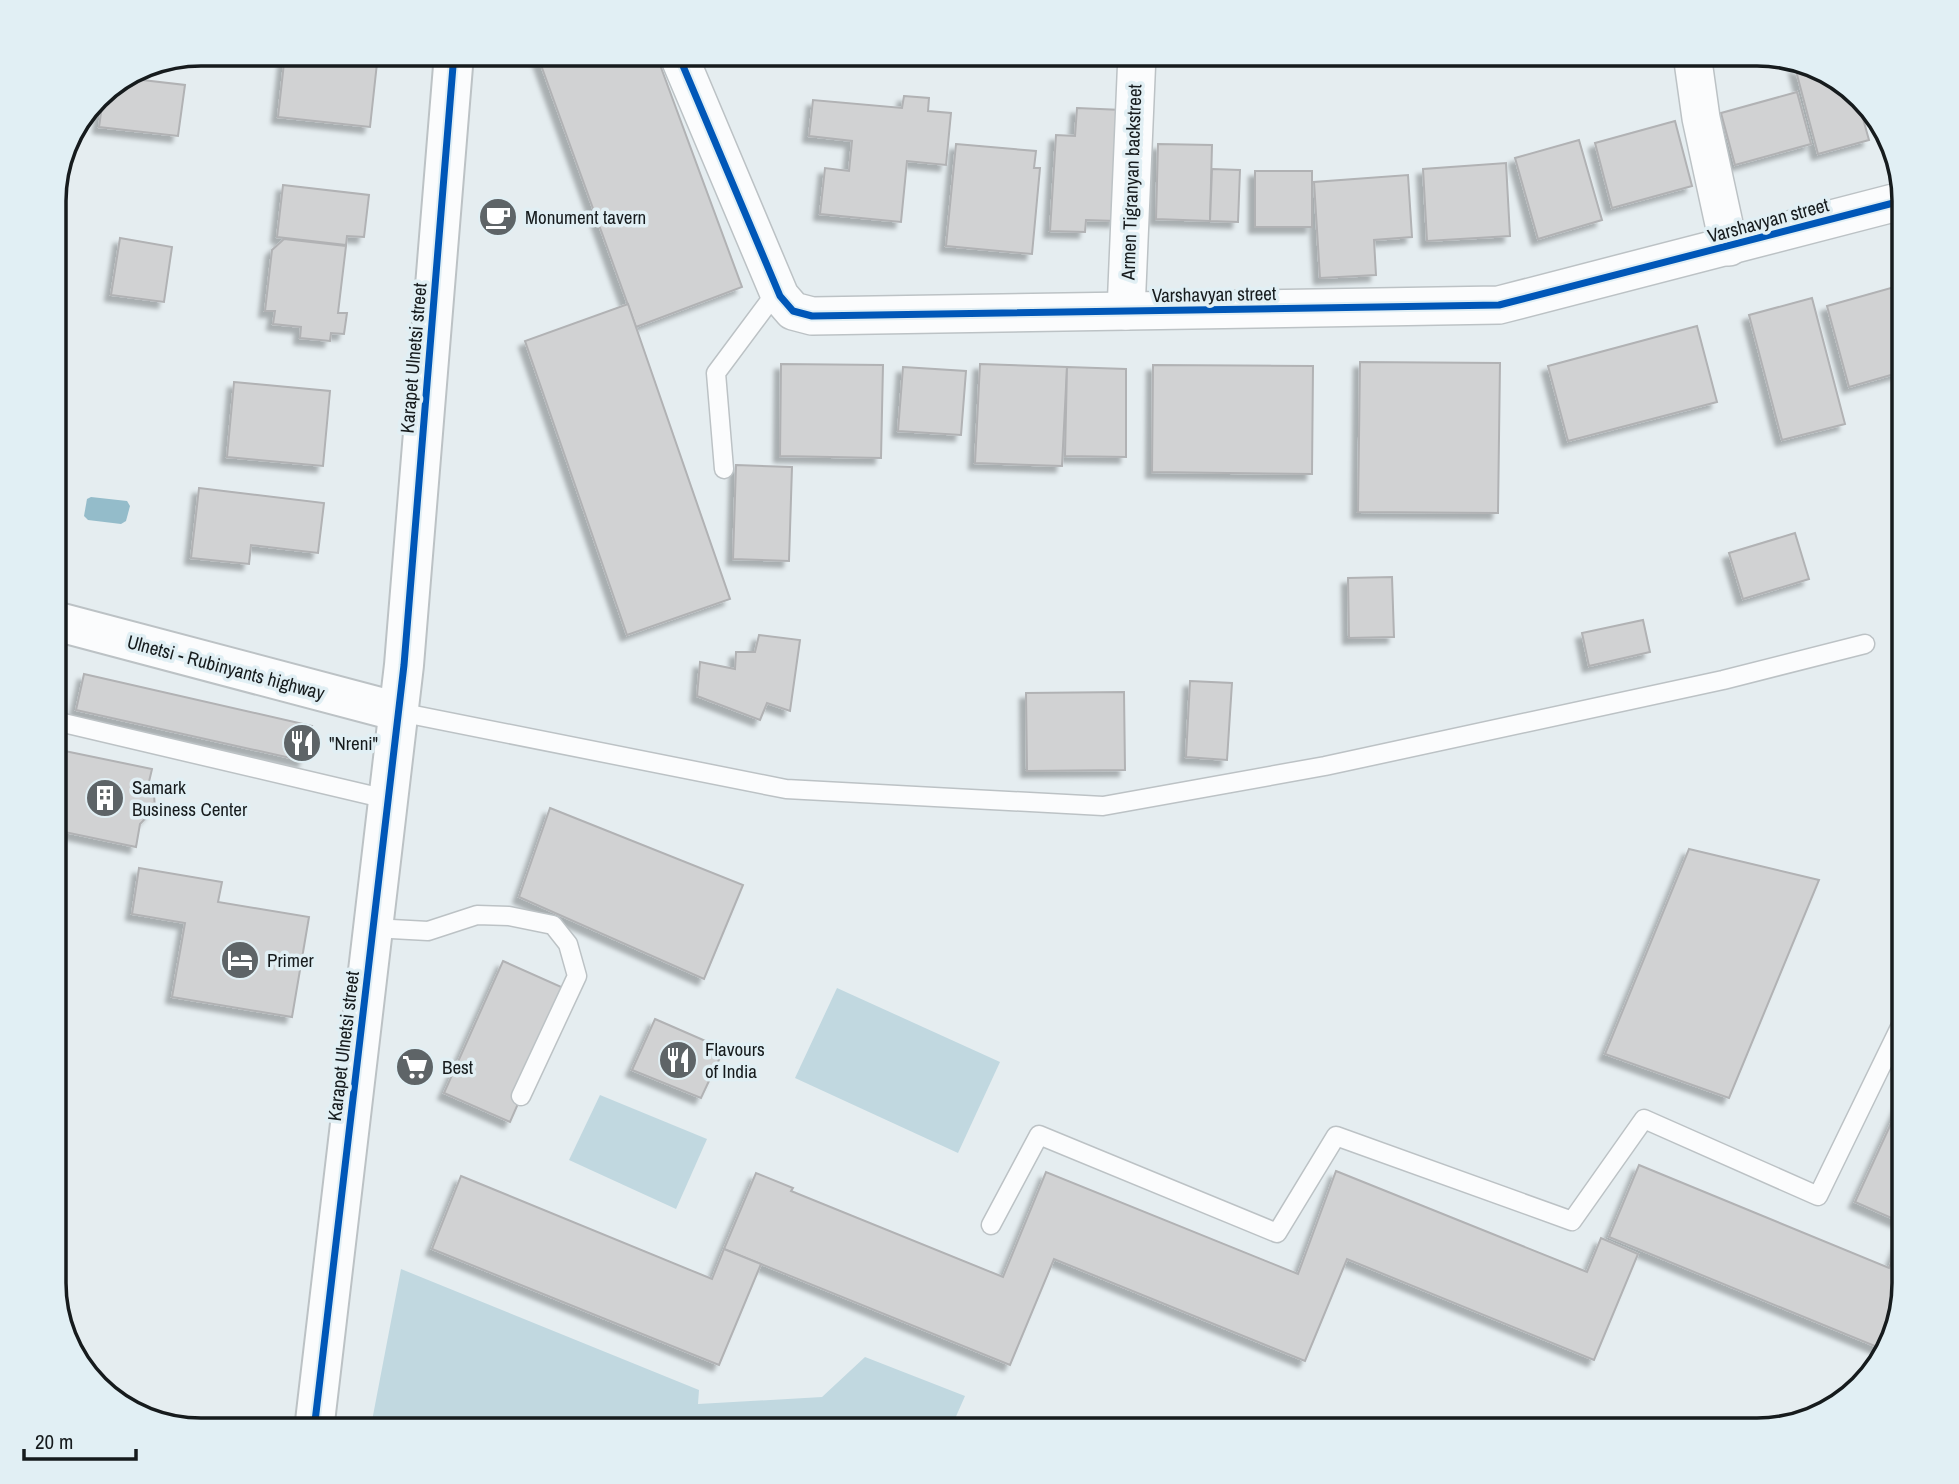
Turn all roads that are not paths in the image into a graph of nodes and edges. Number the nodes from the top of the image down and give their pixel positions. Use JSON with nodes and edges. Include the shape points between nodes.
{"nodes":[{"id":1,"x":453,"y":66,"type":"edge"},
{"id":2,"x":683,"y":66,"type":"edge"},
{"id":3,"x":1136,"y":66,"type":"edge"},
{"id":4,"x":1694,"y":66,"type":"edge"},
{"id":5,"x":1892,"y":203,"type":"edge"},
{"id":6,"x":1729,"y":247,"type":"junction"},
{"id":7,"x":778,"y":291,"type":"junction"},
{"id":8,"x":1126,"y":311,"type":"junction"},
{"id":9,"x":724,"y":470,"type":"dead end"},
{"id":10,"x":67,"y":624,"type":"edge"},
{"id":11,"x":1865,"y":644,"type":"dead end"},
{"id":12,"x":394,"y":711,"type":"junction"},
{"id":13,"x":67,"y":724,"type":"edge"},
{"id":14,"x":378,"y":797,"type":"junction"},
{"id":15,"x":373,"y":929,"type":"junction"},
{"id":16,"x":1892,"y":1044,"type":"edge"},
{"id":17,"x":522,"y":1096,"type":"dead end"},
{"id":18,"x":990,"y":1224,"type":"dead end"},
{"id":19,"x":291,"y":1418,"type":"edge"},
{"id":20,"x":315,"y":1418,"type":"edge"}],
"edges":[{"from":1,"to":12,"type":"street","name":"Karapet Ulnetsi street","via":[[404,665]]},
{"from":2,"to":7,"type":"street","name":"Varshavyan street"},
{"from":3,"to":8,"type":"street","name":"Armen Tigranyan backstreet"},
{"from":4,"to":6,"type":"street"},
{"from":5,"to":6,"type":"street","name":"Varshavyan street"},
{"from":6,"to":8,"type":"street","name":"Varshavyan street","via":[[1499,304]]},
{"from":7,"to":8,"type":"street","name":"Varshavyan street","via":[[793,310],[811,316]]},
{"from":7,"to":9,"type":"lane","via":[[716,373]]},
{"from":10,"to":12,"type":"street","name":"Ulnetsi - Rubinyants highway"},
{"from":11,"to":12,"type":"lane","via":[[1723,680],[1325,766],[1103,806],[786,789]]},
{"from":12,"to":14,"type":"street","name":"Karapet Ulnetsi street"},
{"from":12,"to":15,"type":"street","name":"Karapet Ulnetsi street"},
{"from":13,"to":14,"type":"lane"},
{"from":14,"to":19,"type":"street","name":"Karapet Ulnetsi street"},
{"from":15,"to":17,"type":"lane","via":[[429,932],[477,915],[553,925],[568,944],[577,976]]},
{"from":15,"to":20,"type":"street","name":"Karapet Ulnetsi street"},
{"from":16,"to":18,"type":"lane","via":[[1818,1196],[1644,1119],[1572,1222],[1336,1136],[1277,1233],[1039,1135]]}]}
